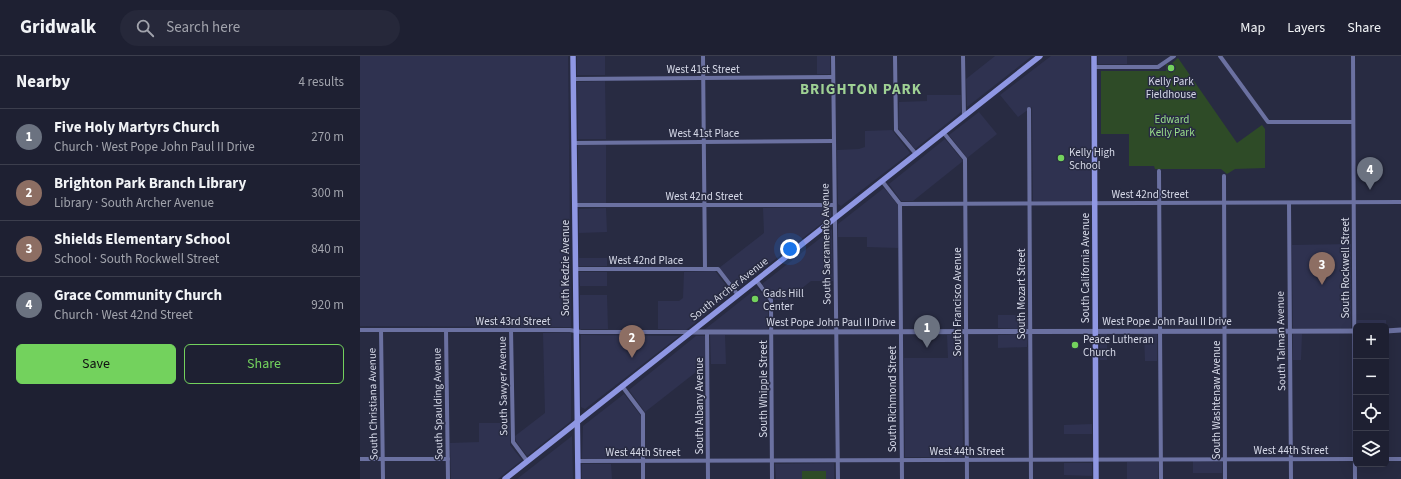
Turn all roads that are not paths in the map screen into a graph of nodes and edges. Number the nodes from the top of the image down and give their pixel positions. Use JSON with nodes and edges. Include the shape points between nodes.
{"nodes":[{"id":1,"x":573,"y":56,"type":"edge"},
{"id":2,"x":703,"y":56,"type":"edge"},
{"id":3,"x":833,"y":56,"type":"edge"},
{"id":4,"x":895,"y":56,"type":"edge"},
{"id":5,"x":964,"y":56,"type":"edge"},
{"id":6,"x":1040,"y":56,"type":"edge"},
{"id":7,"x":1094,"y":56,"type":"edge"},
{"id":8,"x":1174,"y":56,"type":"edge"},
{"id":9,"x":1220,"y":56,"type":"edge"},
{"id":10,"x":1353,"y":56,"type":"edge"},
{"id":11,"x":1094,"y":67,"type":"junction"},
{"id":12,"x":834,"y":77,"type":"junction"},
{"id":13,"x":704,"y":78,"type":"junction"},
{"id":14,"x":574,"y":79,"type":"junction"},
{"id":15,"x":1029,"y":109,"type":"dead end"},
{"id":16,"x":964,"y":116,"type":"junction"},
{"id":17,"x":1354,"y":122,"type":"junction"},
{"id":18,"x":944,"y":132,"type":"junction"},
{"id":19,"x":834,"y":141,"type":"junction"},
{"id":20,"x":704,"y":142,"type":"junction"},
{"id":21,"x":574,"y":143,"type":"junction"},
{"id":22,"x":916,"y":154,"type":"junction"},
{"id":23,"x":1159,"y":171,"type":"dead end"},
{"id":24,"x":1224,"y":176,"type":"dead end"},
{"id":25,"x":882,"y":181,"type":"junction"},
{"id":26,"x":1354,"y":202,"type":"junction"},
{"id":27,"x":1401,"y":202,"type":"edge"},
{"id":28,"x":1029,"y":203,"type":"junction"},
{"id":29,"x":1095,"y":203,"type":"junction"},
{"id":30,"x":1160,"y":203,"type":"junction"},
{"id":31,"x":1224,"y":203,"type":"junction"},
{"id":32,"x":1288,"y":203,"type":"junction"},
{"id":33,"x":900,"y":204,"type":"junction"},
{"id":34,"x":966,"y":204,"type":"junction"},
{"id":35,"x":574,"y":205,"type":"junction"},
{"id":36,"x":705,"y":205,"type":"junction"},
{"id":37,"x":834,"y":205,"type":"junction"},
{"id":38,"x":835,"y":219,"type":"junction"},
{"id":39,"x":575,"y":269,"type":"junction"},
{"id":40,"x":705,"y":269,"type":"junction"},
{"id":41,"x":756,"y":280,"type":"junction"},
{"id":42,"x":738,"y":295,"type":"junction"},
{"id":43,"x":1355,"y":323,"type":"edge"},
{"id":44,"x":360,"y":330,"type":"edge"},
{"id":45,"x":381,"y":330,"type":"junction"},
{"id":46,"x":446,"y":330,"type":"junction"},
{"id":47,"x":511,"y":330,"type":"junction"},
{"id":48,"x":1353,"y":330,"type":"edge"},
{"id":49,"x":1389,"y":330,"type":"edge"},
{"id":50,"x":1401,"y":330,"type":"edge"},
{"id":51,"x":576,"y":331,"type":"junction"},
{"id":52,"x":1030,"y":331,"type":"junction"},
{"id":53,"x":1096,"y":331,"type":"junction"},
{"id":54,"x":1160,"y":331,"type":"junction"},
{"id":55,"x":1225,"y":331,"type":"junction"},
{"id":56,"x":1290,"y":331,"type":"junction"},
{"id":57,"x":691,"y":332,"type":"junction"},
{"id":58,"x":707,"y":332,"type":"junction"},
{"id":59,"x":771,"y":332,"type":"junction"},
{"id":60,"x":836,"y":332,"type":"junction"},
{"id":61,"x":901,"y":332,"type":"junction"},
{"id":62,"x":966,"y":332,"type":"junction"},
{"id":63,"x":1355,"y":359,"type":"edge"},
{"id":64,"x":622,"y":386,"type":"junction"},
{"id":65,"x":577,"y":423,"type":"junction"},
{"id":66,"x":1355,"y":431,"type":"edge"},
{"id":67,"x":360,"y":459,"type":"edge"},
{"id":68,"x":383,"y":459,"type":"junction"},
{"id":69,"x":448,"y":459,"type":"junction"},
{"id":70,"x":1225,"y":459,"type":"junction"},
{"id":71,"x":1291,"y":459,"type":"junction"},
{"id":72,"x":1353,"y":459,"type":"edge"},
{"id":73,"x":1389,"y":459,"type":"edge"},
{"id":74,"x":1401,"y":459,"type":"edge"},
{"id":75,"x":772,"y":460,"type":"junction"},
{"id":76,"x":838,"y":460,"type":"junction"},
{"id":77,"x":902,"y":460,"type":"junction"},
{"id":78,"x":967,"y":460,"type":"junction"},
{"id":79,"x":1031,"y":460,"type":"junction"},
{"id":80,"x":1096,"y":460,"type":"junction"},
{"id":81,"x":1161,"y":460,"type":"junction"},
{"id":82,"x":577,"y":461,"type":"junction"},
{"id":83,"x":643,"y":461,"type":"junction"},
{"id":84,"x":708,"y":461,"type":"junction"},
{"id":85,"x":527,"y":462,"type":"junction"},
{"id":86,"x":1355,"y":467,"type":"edge"},
{"id":87,"x":512,"y":476,"type":"edge"},
{"id":88,"x":383,"y":479,"type":"edge"},
{"id":89,"x":448,"y":479,"type":"edge"},
{"id":90,"x":505,"y":479,"type":"edge"},
{"id":91,"x":578,"y":479,"type":"edge"},
{"id":92,"x":643,"y":479,"type":"edge"},
{"id":93,"x":708,"y":479,"type":"edge"},
{"id":94,"x":772,"y":479,"type":"edge"},
{"id":95,"x":838,"y":479,"type":"edge"},
{"id":96,"x":902,"y":479,"type":"edge"},
{"id":97,"x":967,"y":479,"type":"edge"},
{"id":98,"x":1031,"y":479,"type":"edge"},
{"id":99,"x":1096,"y":479,"type":"edge"},
{"id":100,"x":1161,"y":479,"type":"edge"},
{"id":101,"x":1225,"y":479,"type":"edge"},
{"id":102,"x":1291,"y":479,"type":"edge"},
{"id":103,"x":1355,"y":479,"type":"edge"}],
"edges":[{"from":1,"to":14,"type":"main road","name":"South Kedzie Avenue"},
{"from":2,"to":13,"type":"street"},
{"from":3,"to":12,"type":"street","name":"South Sacramento Avenue"},
{"from":4,"to":22,"type":"street","via":[[896,130]]},
{"from":5,"to":16,"type":"street"},
{"from":6,"to":16,"type":"main road","name":"South Archer Avenue"},
{"from":7,"to":11,"type":"main road","name":"South California Avenue"},
{"from":8,"to":11,"type":"street","via":[[1158,67]]},
{"from":9,"to":17,"type":"street","via":[[1268,122]]},
{"from":10,"to":17,"type":"street","name":"South Rockwell Street"},
{"from":11,"to":29,"type":"main road","name":"South California Avenue"},
{"from":12,"to":13,"type":"street","name":"West 41st Street"},
{"from":12,"to":19,"type":"street","name":"South Sacramento Avenue"},
{"from":13,"to":14,"type":"street","name":"West 41st Street"},
{"from":13,"to":20,"type":"street"},
{"from":14,"to":21,"type":"main road","name":"South Kedzie Avenue"},
{"from":15,"to":28,"type":"street","name":"South Mozart Street"},
{"from":16,"to":18,"type":"main road","name":"South Archer Avenue"},
{"from":17,"to":26,"type":"street","name":"South Rockwell Street"},
{"from":18,"to":22,"type":"main road","name":"South Archer Avenue"},
{"from":18,"to":34,"type":"street","name":"South Francisco Avenue","via":[[965,159]]},
{"from":19,"to":20,"type":"street","name":"West 41st Place"},
{"from":19,"to":37,"type":"street","name":"South Sacramento Avenue"},
{"from":20,"to":21,"type":"street","name":"West 41st Place"},
{"from":20,"to":36,"type":"street"},
{"from":21,"to":35,"type":"main road","name":"South Kedzie Avenue"},
{"from":22,"to":25,"type":"main road","name":"South Archer Avenue"},
{"from":23,"to":30,"type":"street"},
{"from":24,"to":31,"type":"street","name":"South Washtenaw Avenue"},
{"from":25,"to":33,"type":"street"},
{"from":25,"to":38,"type":"main road","name":"South Archer Avenue"},
{"from":26,"to":27,"type":"street","name":"West 42nd Street"},
{"from":26,"to":32,"type":"street","name":"West 42nd Street"},
{"from":26,"to":43,"type":"street","name":"South Rockwell Street"},
{"from":28,"to":29,"type":"street","name":"West 42nd Street"},
{"from":28,"to":34,"type":"street","name":"West 42nd Street"},
{"from":28,"to":52,"type":"street","name":"South Mozart Street"},
{"from":29,"to":30,"type":"street","name":"West 42nd Street"},
{"from":29,"to":53,"type":"main road","name":"South California Avenue"},
{"from":30,"to":31,"type":"street","name":"West 42nd Street"},
{"from":30,"to":54,"type":"street"},
{"from":31,"to":32,"type":"street","name":"West 42nd Street"},
{"from":31,"to":55,"type":"street","name":"South Washtenaw Avenue"},
{"from":32,"to":56,"type":"street","name":"South Talman Avenue"},
{"from":33,"to":34,"type":"street","name":"West 42nd Street"},
{"from":33,"to":61,"type":"street","name":"South Richmond Street"},
{"from":34,"to":62,"type":"street","name":"South Francisco Avenue"},
{"from":35,"to":36,"type":"street","name":"West 42nd Street"},
{"from":35,"to":39,"type":"main road","name":"South Kedzie Avenue"},
{"from":36,"to":37,"type":"street","name":"West 42nd Street"},
{"from":36,"to":40,"type":"street"},
{"from":37,"to":38,"type":"street","name":"South Sacramento Avenue"},
{"from":38,"to":41,"type":"main road","name":"South Archer Avenue"},
{"from":38,"to":60,"type":"street","name":"South Sacramento Avenue"},
{"from":39,"to":40,"type":"street","name":"West 42nd Place"},
{"from":39,"to":51,"type":"main road","name":"South Kedzie Avenue"},
{"from":40,"to":42,"type":"street","name":"West 42nd Place","via":[[718,269]]},
{"from":41,"to":42,"type":"main road","name":"South Archer Avenue"},
{"from":41,"to":59,"type":"street","name":"South Whipple Street","via":[[771,300]]},
{"from":42,"to":57,"type":"main road","name":"South Archer Avenue"},
{"from":44,"to":45,"type":"street","name":"West 43rd Street"},
{"from":45,"to":46,"type":"street","name":"West 43rd Street"},
{"from":45,"to":68,"type":"street","name":"South Christiana Avenue"},
{"from":46,"to":47,"type":"street","name":"West 43rd Street"},
{"from":46,"to":69,"type":"street","name":"South Spaulding Avenue"},
{"from":47,"to":51,"type":"street","name":"West 43rd Street"},
{"from":47,"to":85,"type":"street","name":"South Sawyer Avenue","via":[[513,442]]},
{"from":48,"to":56,"type":"street","name":"West Pope John Paul II Drive"},
{"from":49,"to":50,"type":"street"},
{"from":51,"to":57,"type":"street","name":"West 43rd Street"},
{"from":51,"to":65,"type":"main road","name":"South Kedzie Avenue"},
{"from":52,"to":53,"type":"street","name":"West Pope John Paul II Drive"},
{"from":52,"to":62,"type":"street","name":"West Pope John Paul II Drive"},
{"from":52,"to":79,"type":"street","name":"South Mozart Street"},
{"from":53,"to":54,"type":"street","name":"West Pope John Paul II Drive"},
{"from":53,"to":80,"type":"main road","name":"South California Avenue"},
{"from":54,"to":55,"type":"street","name":"West Pope John Paul II Drive"},
{"from":54,"to":81,"type":"street"},
{"from":55,"to":56,"type":"street","name":"West Pope John Paul II Drive"},
{"from":55,"to":70,"type":"street","name":"South Washtenaw Avenue"},
{"from":56,"to":71,"type":"street","name":"South Talman Avenue"},
{"from":57,"to":58,"type":"street","name":"West Pope John Paul II Drive"},
{"from":57,"to":64,"type":"main road","name":"South Archer Avenue"},
{"from":58,"to":59,"type":"street","name":"West Pope John Paul II Drive"},
{"from":58,"to":84,"type":"street","name":"South Albany Avenue"},
{"from":59,"to":60,"type":"street","name":"West Pope John Paul II Drive"},
{"from":59,"to":75,"type":"street","name":"South Whipple Street"},
{"from":60,"to":61,"type":"street","name":"West Pope John Paul II Drive"},
{"from":60,"to":76,"type":"street","name":"South Sacramento Avenue"},
{"from":61,"to":62,"type":"street","name":"West Pope John Paul II Drive"},
{"from":61,"to":77,"type":"street","name":"South Richmond Street"},
{"from":62,"to":78,"type":"street","name":"South Francisco Avenue"},
{"from":63,"to":66,"type":"street","name":"South Rockwell Street"},
{"from":64,"to":65,"type":"main road","name":"South Archer Avenue"},
{"from":64,"to":83,"type":"street","via":[[643,414]]},
{"from":65,"to":82,"type":"main road","name":"South Kedzie Avenue"},
{"from":65,"to":85,"type":"main road","name":"South Archer Avenue"},
{"from":67,"to":68,"type":"street"},
{"from":68,"to":69,"type":"street"},
{"from":68,"to":88,"type":"street","name":"South Christiana Avenue"},
{"from":69,"to":89,"type":"street","name":"South Spaulding Avenue"},
{"from":70,"to":71,"type":"street","name":"West 44th Street"},
{"from":70,"to":81,"type":"street","name":"West 44th Street"},
{"from":70,"to":101,"type":"street","name":"South Washtenaw Avenue"},
{"from":71,"to":72,"type":"street","name":"West 44th Street"},
{"from":71,"to":102,"type":"street","name":"South Talman Avenue"},
{"from":73,"to":74,"type":"street"},
{"from":75,"to":76,"type":"street","name":"West 44th Street"},
{"from":75,"to":84,"type":"street","name":"West 44th Street"},
{"from":75,"to":94,"type":"street","name":"South Whipple Street"},
{"from":76,"to":77,"type":"street","name":"West 44th Street"},
{"from":76,"to":95,"type":"street","name":"South Sacramento Avenue"},
{"from":77,"to":78,"type":"street","name":"West 44th Street"},
{"from":77,"to":96,"type":"street","name":"South Richmond Street"},
{"from":78,"to":79,"type":"street","name":"West 44th Street"},
{"from":78,"to":97,"type":"street","name":"South Francisco Avenue"},
{"from":79,"to":80,"type":"street","name":"West 44th Street"},
{"from":79,"to":98,"type":"street","name":"South Mozart Street"},
{"from":80,"to":81,"type":"street","name":"West 44th Street"},
{"from":80,"to":99,"type":"main road","name":"South California Avenue"},
{"from":81,"to":100,"type":"street"},
{"from":82,"to":83,"type":"street","name":"West 44th Street"},
{"from":82,"to":91,"type":"main road","name":"South Kedzie Avenue"},
{"from":83,"to":84,"type":"street","name":"West 44th Street"},
{"from":83,"to":92,"type":"street"},
{"from":84,"to":93,"type":"street","name":"South Albany Avenue"},
{"from":85,"to":87,"type":"main road","name":"South Archer Avenue"},
{"from":86,"to":103,"type":"street","name":"South Rockwell Street"},
{"from":87,"to":90,"type":"main road","name":"South Archer Avenue"}]}
